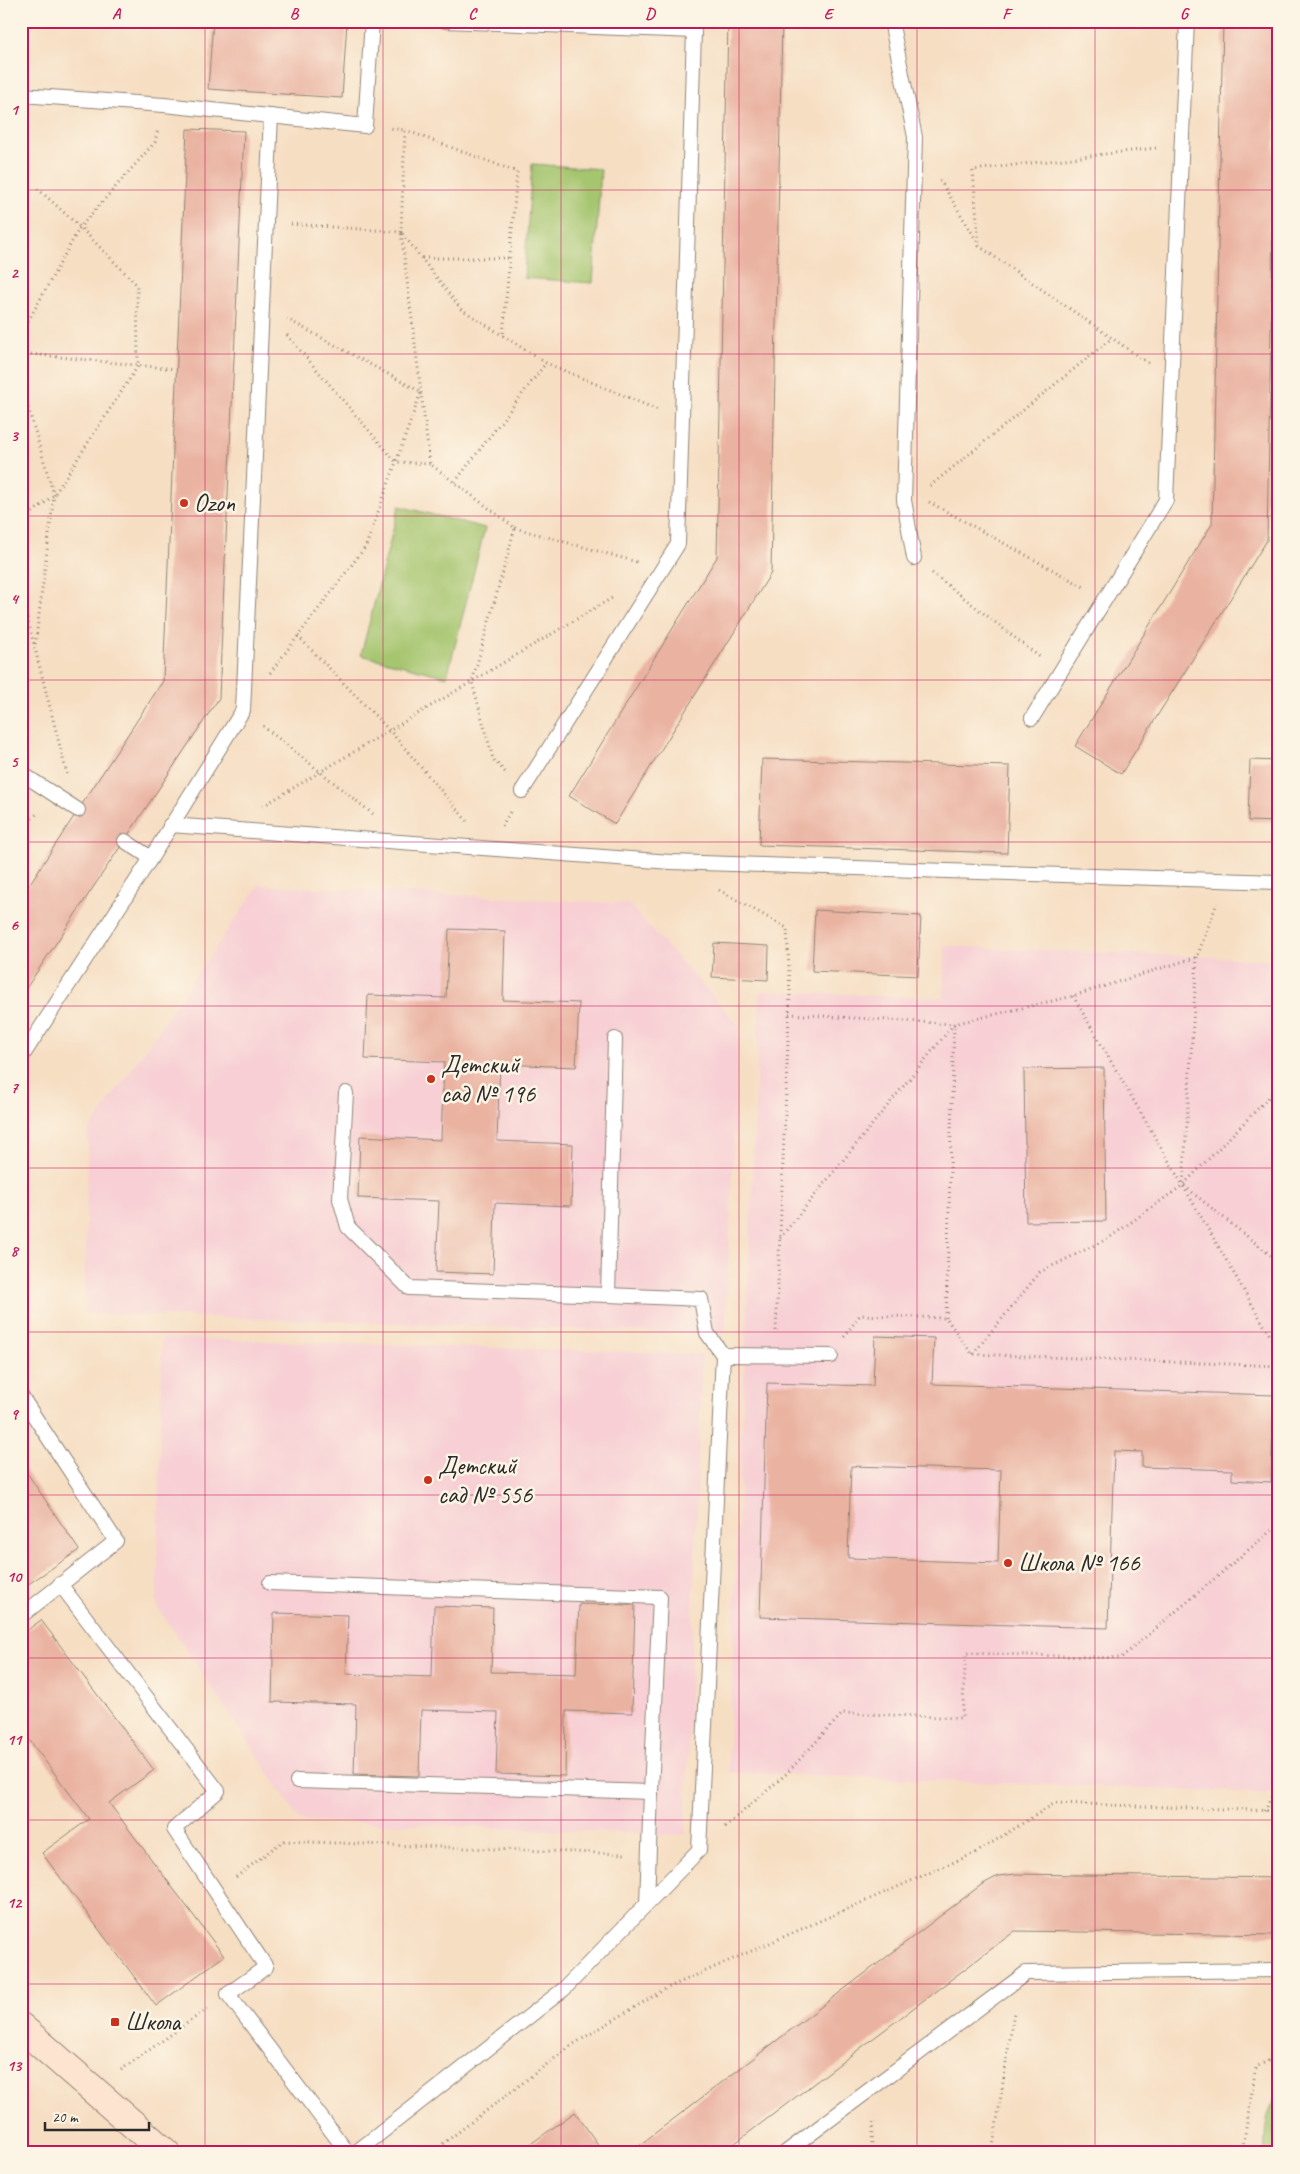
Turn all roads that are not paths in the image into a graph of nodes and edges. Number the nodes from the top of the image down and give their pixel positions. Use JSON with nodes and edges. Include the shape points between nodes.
{"nodes":[{"id":1,"x":372,"y":21,"type":"edge"},
{"id":2,"x":445,"y":21,"type":"edge"},
{"id":3,"x":891,"y":21,"type":"edge"},
{"id":4,"x":1187,"y":21,"type":"edge"},
{"id":5,"x":21,"y":95,"type":"edge"},
{"id":6,"x":271,"y":116,"type":"junction"},
{"id":7,"x":914,"y":558,"type":"road end"},
{"id":8,"x":1032,"y":718,"type":"dead end"},
{"id":9,"x":21,"y":773,"type":"edge"},
{"id":10,"x":522,"y":790,"type":"road end"},
{"id":11,"x":78,"y":810,"type":"dead end"},
{"id":12,"x":170,"y":825,"type":"junction"},
{"id":13,"x":125,"y":841,"type":"dead end"},
{"id":14,"x":151,"y":858,"type":"junction"},
{"id":15,"x":1279,"y":882,"type":"edge"},
{"id":16,"x":616,"y":1040,"type":"dead end"},
{"id":17,"x":21,"y":1058,"type":"edge"},
{"id":18,"x":346,"y":1093,"type":"dead end"},
{"id":19,"x":608,"y":1295,"type":"junction"},
{"id":20,"x":723,"y":1355,"type":"junction"},
{"id":21,"x":831,"y":1356,"type":"road end"},
{"id":22,"x":21,"y":1396,"type":"edge"},
{"id":23,"x":270,"y":1583,"type":"dead end"},
{"id":24,"x":60,"y":1584,"type":"junction"},
{"id":25,"x":21,"y":1616,"type":"edge"},
{"id":26,"x":297,"y":1781,"type":"dead end"},
{"id":27,"x":651,"y":1792,"type":"junction"},
{"id":28,"x":647,"y":1903,"type":"junction"},
{"id":29,"x":1279,"y":1970,"type":"edge"},
{"id":30,"x":21,"y":2027,"type":"edge"},
{"id":31,"x":166,"y":2153,"type":"edge"},
{"id":32,"x":348,"y":2153,"type":"edge"},
{"id":33,"x":355,"y":2153,"type":"edge"},
{"id":34,"x":785,"y":2153,"type":"edge"}],
"edges":[{"from":1,"to":6,"type":"lane","via":[[364,126]]},
{"from":2,"to":10,"type":"lane","via":[[694,31],[678,544]]},
{"from":3,"to":7,"type":"lane","via":[[915,136],[904,500]]},
{"from":4,"to":8,"type":"lane","via":[[1166,500]]},
{"from":5,"to":6,"type":"lane"},
{"from":6,"to":12,"type":"lane","via":[[242,710]]},
{"from":9,"to":11,"type":"lane"},
{"from":12,"to":14,"type":"lane"},
{"from":12,"to":15,"type":"lane","via":[[671,862]]},
{"from":13,"to":14,"type":"lane"},
{"from":14,"to":17,"type":"lane"},
{"from":16,"to":19,"type":"lane"},
{"from":18,"to":19,"type":"lane","via":[[340,1198],[348,1227],[409,1288]]},
{"from":19,"to":20,"type":"lane","via":[[701,1299],[707,1333]]},
{"from":20,"to":21,"type":"lane"},
{"from":20,"to":28,"type":"lane","via":[[698,1850]]},
{"from":22,"to":24,"type":"lane","via":[[116,1541]]},
{"from":23,"to":27,"type":"lane","via":[[660,1597]]},
{"from":24,"to":25,"type":"lane"},
{"from":24,"to":32,"type":"lane","via":[[218,1791],[174,1829],[266,1967],[228,1994]]},
{"from":26,"to":27,"type":"lane"},
{"from":27,"to":28,"type":"lane"},
{"from":28,"to":33,"type":"lane","via":[[564,1989]]},
{"from":29,"to":34,"type":"lane","via":[[1026,1973]]},
{"from":30,"to":31,"type":"main road"}]}
